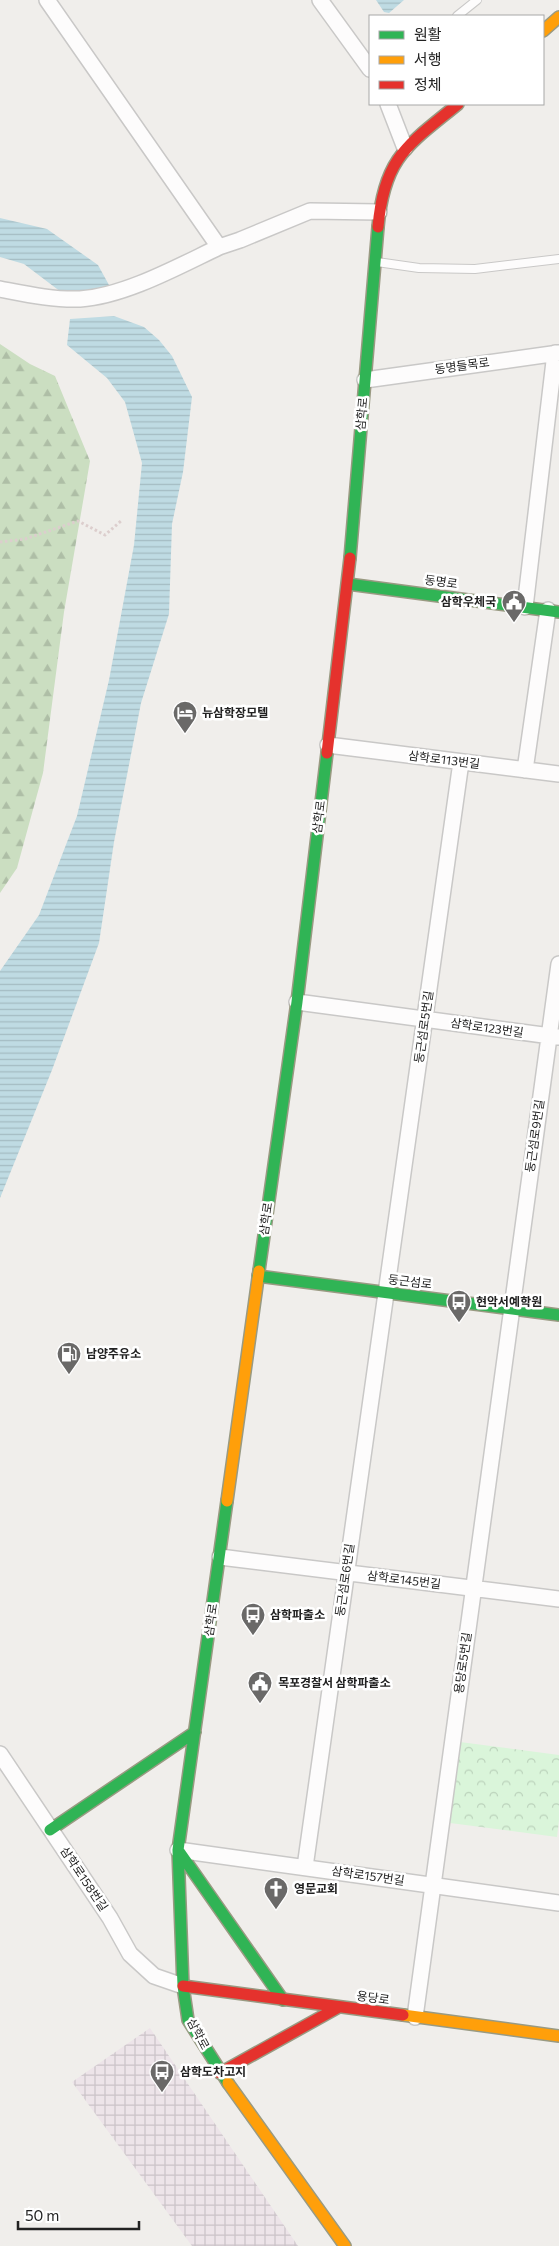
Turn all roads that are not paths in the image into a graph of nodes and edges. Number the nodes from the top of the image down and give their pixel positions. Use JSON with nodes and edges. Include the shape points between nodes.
{"nodes":[{"id":1,"x":47,"y":0,"type":"edge"},
{"id":2,"x":320,"y":0,"type":"edge"},
{"id":3,"x":476,"y":0,"type":"edge"},
{"id":4,"x":458,"y":15,"type":"edge"},
{"id":5,"x":559,"y":17,"type":"edge"},
{"id":6,"x":544,"y":30,"type":"edge"},
{"id":7,"x":369,"y":68,"type":"edge"},
{"id":8,"x":388,"y":105,"type":"edge"},
{"id":9,"x":457,"y":105,"type":"edge"},
{"id":10,"x":405,"y":148,"type":"junction"},
{"id":11,"x":379,"y":212,"type":"junction"},
{"id":12,"x":219,"y":247,"type":"junction"},
{"id":13,"x":559,"y":258,"type":"edge"},
{"id":14,"x":375,"y":262,"type":"junction"},
{"id":15,"x":0,"y":289,"type":"edge"},
{"id":16,"x":557,"y":353,"type":"edge"},
{"id":17,"x":365,"y":380,"type":"junction"},
{"id":18,"x":348,"y":584,"type":"junction"},
{"id":19,"x":525,"y":607,"type":"junction"},
{"id":20,"x":554,"y":611,"type":"edge"},
{"id":21,"x":328,"y":746,"type":"junction"},
{"id":22,"x":461,"y":762,"type":"junction"},
{"id":23,"x":524,"y":770,"type":"junction"},
{"id":24,"x":559,"y":774,"type":"edge"},
{"id":25,"x":559,"y":964,"type":"edge"},
{"id":26,"x":297,"y":1002,"type":"junction"},
{"id":27,"x":425,"y":1019,"type":"junction"},
{"id":28,"x":554,"y":1037,"type":"edge"},
{"id":29,"x":258,"y":1276,"type":"junction"},
{"id":30,"x":386,"y":1292,"type":"junction"},
{"id":31,"x":512,"y":1309,"type":"junction"},
{"id":32,"x":559,"y":1315,"type":"edge"},
{"id":33,"x":220,"y":1557,"type":"junction"},
{"id":34,"x":346,"y":1572,"type":"junction"},
{"id":35,"x":473,"y":1588,"type":"junction"},
{"id":36,"x":559,"y":1599,"type":"edge"},
{"id":37,"x":195,"y":1732,"type":"junction"},
{"id":38,"x":0,"y":1754,"type":"edge"},
{"id":39,"x":50,"y":1830,"type":"junction"},
{"id":40,"x":178,"y":1850,"type":"junction"},
{"id":41,"x":305,"y":1867,"type":"junction"},
{"id":42,"x":433,"y":1885,"type":"junction"},
{"id":43,"x":559,"y":1899,"type":"edge"},
{"id":44,"x":183,"y":1986,"type":"junction"},
{"id":45,"x":283,"y":2000,"type":"junction"},
{"id":46,"x":339,"y":2007,"type":"junction"},
{"id":47,"x":415,"y":2017,"type":"junction"},
{"id":48,"x":559,"y":2036,"type":"edge"},
{"id":49,"x":220,"y":2073,"type":"junction"},
{"id":50,"x":346,"y":2246,"type":"edge"}],
"edges":[{"from":1,"to":12,"type":"street"},
{"from":2,"to":7,"type":"street"},
{"from":3,"to":4,"type":"lane"},
{"from":5,"to":6,"type":"street"},
{"from":8,"to":10,"type":"street"},
{"from":9,"to":10,"type":"street","name":"삼학로"},
{"from":10,"to":11,"type":"street","name":"삼학로","via":[[393,164]]},
{"from":11,"to":12,"type":"street","via":[[310,211]]},
{"from":11,"to":14,"type":"street","name":"삼학로"},
{"from":12,"to":15,"type":"street","via":[[144,282],[93,297],[36,296]]},
{"from":13,"to":14,"type":"lane","via":[[475,269],[420,268]]},
{"from":14,"to":17,"type":"street","name":"삼학로"},
{"from":16,"to":17,"type":"street","name":"동명들목로"},
{"from":16,"to":19,"type":"street"},
{"from":17,"to":18,"type":"street","name":"삼학로"},
{"from":18,"to":19,"type":"street","name":"동명로"},
{"from":18,"to":21,"type":"street","name":"삼학로"},
{"from":19,"to":20,"type":"street","name":"동명로"},
{"from":20,"to":23,"type":"street"},
{"from":21,"to":22,"type":"street","name":"삼학로113번길"},
{"from":21,"to":26,"type":"street","name":"삼학로"},
{"from":22,"to":23,"type":"street","name":"삼학로113번길"},
{"from":22,"to":27,"type":"street","name":"둥근섬로5번길"},
{"from":23,"to":24,"type":"street","name":"삼학로113번길"},
{"from":25,"to":28,"type":"street","name":"둥근섬로9번길"},
{"from":26,"to":27,"type":"street","name":"삼학로123번길"},
{"from":26,"to":29,"type":"street","name":"삼학로"},
{"from":27,"to":28,"type":"street","name":"삼학로123번길"},
{"from":27,"to":30,"type":"street","name":"둥근섬로5번길"},
{"from":28,"to":31,"type":"street","name":"둥근섬로9번길"},
{"from":29,"to":30,"type":"street","name":"둥근섬로"},
{"from":29,"to":33,"type":"street","name":"삼학로"},
{"from":30,"to":31,"type":"street","name":"둥근섬로"},
{"from":30,"to":34,"type":"street","name":"둥근섬로6번길"},
{"from":31,"to":32,"type":"street","name":"둥근섬로"},
{"from":31,"to":35,"type":"street","name":"용당로5번길"},
{"from":33,"to":34,"type":"street","name":"삼학로145번길"},
{"from":33,"to":37,"type":"street","name":"삼학로"},
{"from":34,"to":35,"type":"street","name":"삼학로145번길"},
{"from":34,"to":41,"type":"street","name":"둥근섬로6번길"},
{"from":35,"to":36,"type":"street","name":"삼학로145번길"},
{"from":35,"to":42,"type":"street","name":"용당로5번길"},
{"from":37,"to":39,"type":"street"},
{"from":37,"to":40,"type":"street","name":"삼학로"},
{"from":38,"to":39,"type":"street","name":"삼학로158번길"},
{"from":39,"to":44,"type":"street","name":"삼학로158번길","via":[[110,1918],[130,1954],[154,1976]]},
{"from":40,"to":41,"type":"street","name":"삼학로157번길"},
{"from":40,"to":44,"type":"street","name":"삼학로"},
{"from":40,"to":45,"type":"street"},
{"from":41,"to":42,"type":"street","name":"삼학로157번길"},
{"from":42,"to":43,"type":"street","name":"삼학로157번길"},
{"from":42,"to":47,"type":"street","name":"용당로5번길"},
{"from":44,"to":45,"type":"street","name":"용당로"},
{"from":44,"to":49,"type":"street","name":"삼학로","via":[[188,2020]]},
{"from":45,"to":46,"type":"street","name":"용당로"},
{"from":46,"to":47,"type":"street","name":"용당로"},
{"from":46,"to":49,"type":"street"},
{"from":47,"to":48,"type":"street","name":"용당로"},
{"from":49,"to":50,"type":"street","name":"삼학로"}]}
